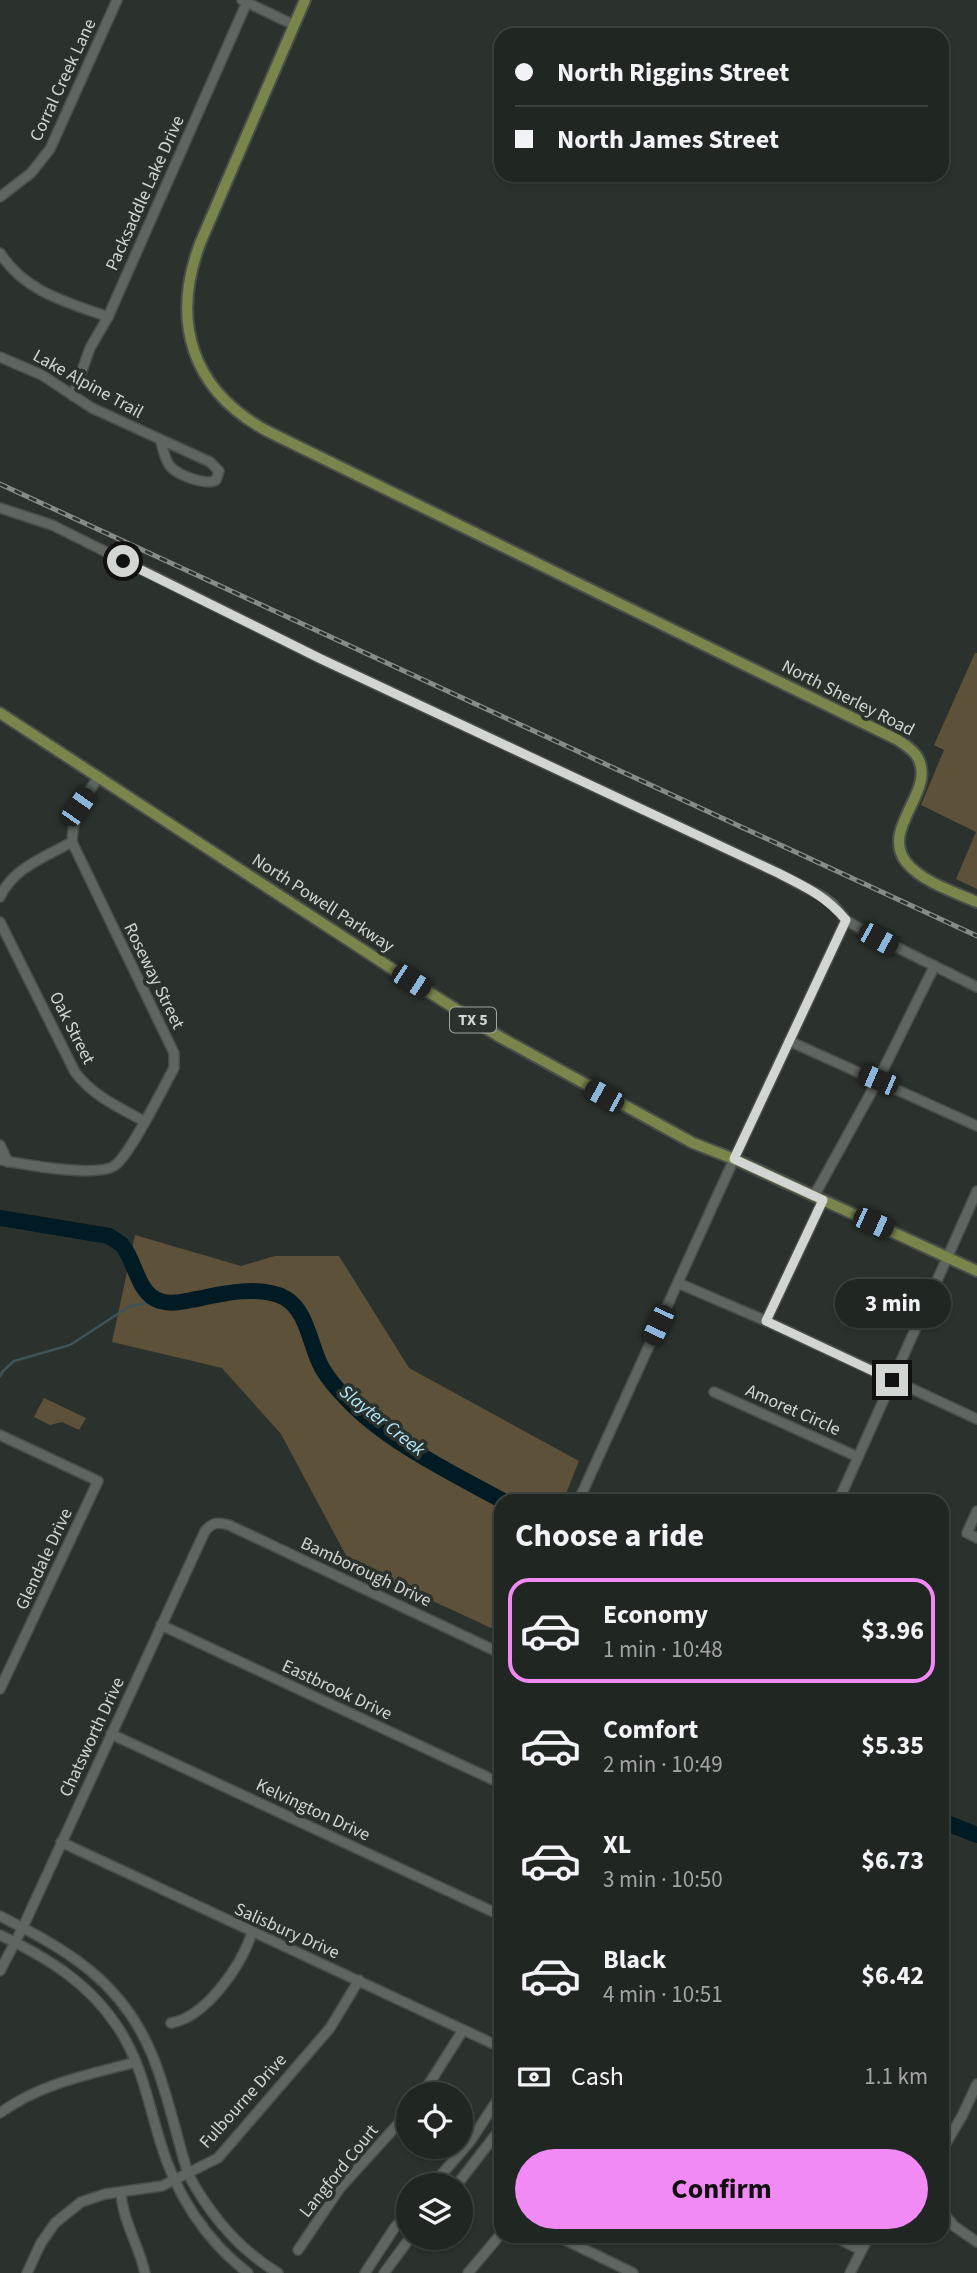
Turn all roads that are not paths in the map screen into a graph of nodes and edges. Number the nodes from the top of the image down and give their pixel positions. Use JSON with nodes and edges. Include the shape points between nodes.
{"nodes":[{"id":1,"x":117,"y":0,"type":"edge"},
{"id":2,"x":305,"y":0,"type":"edge"},
{"id":3,"x":245,"y":1,"type":"edge"},
{"id":4,"x":294,"y":25,"type":"junction"},
{"id":5,"x":0,"y":197,"type":"edge"},
{"id":6,"x":0,"y":253,"type":"edge"},
{"id":7,"x":108,"y":317,"type":"junction"},
{"id":8,"x":0,"y":357,"type":"edge"},
{"id":9,"x":72,"y":397,"type":"junction"},
{"id":10,"x":160,"y":439,"type":"junction"},
{"id":11,"x":0,"y":508,"type":"edge"},
{"id":12,"x":0,"y":713,"type":"edge"},
{"id":13,"x":98,"y":778,"type":"junction"},
{"id":14,"x":72,"y":842,"type":"junction"},
{"id":15,"x":0,"y":897,"type":"edge"},
{"id":16,"x":977,"y":902,"type":"edge"},
{"id":17,"x":846,"y":920,"type":"junction"},
{"id":18,"x":0,"y":922,"type":"edge"},
{"id":19,"x":934,"y":967,"type":"junction"},
{"id":20,"x":977,"y":987,"type":"edge"},
{"id":21,"x":789,"y":1041,"type":"junction"},
{"id":22,"x":878,"y":1080,"type":"junction"},
{"id":23,"x":144,"y":1121,"type":"junction"},
{"id":24,"x":977,"y":1126,"type":"edge"},
{"id":25,"x":0,"y":1145,"type":"edge"},
{"id":26,"x":734,"y":1159,"type":"junction"},
{"id":27,"x":4,"y":1161,"type":"edge"},
{"id":28,"x":977,"y":1191,"type":"edge"},
{"id":29,"x":818,"y":1198,"type":"junction"},
{"id":30,"x":947,"y":1256,"type":"junction"},
{"id":31,"x":977,"y":1271,"type":"edge"},
{"id":32,"x":678,"y":1283,"type":"junction"},
{"id":33,"x":766,"y":1321,"type":"junction"},
{"id":34,"x":892,"y":1380,"type":"junction"},
{"id":35,"x":715,"y":1392,"type":"dead end"},
{"id":36,"x":977,"y":1419,"type":"edge"},
{"id":37,"x":0,"y":1435,"type":"edge"},
{"id":38,"x":858,"y":1457,"type":"junction"},
{"id":39,"x":582,"y":1494,"type":"edge"},
{"id":40,"x":842,"y":1494,"type":"edge"},
{"id":41,"x":977,"y":1511,"type":"edge"},
{"id":42,"x":218,"y":1522,"type":"joint"},
{"id":43,"x":977,"y":1538,"type":"edge"},
{"id":44,"x":161,"y":1625,"type":"junction"},
{"id":45,"x":494,"y":1650,"type":"edge"},
{"id":46,"x":0,"y":1689,"type":"edge"},
{"id":47,"x":111,"y":1734,"type":"junction"},
{"id":48,"x":494,"y":1780,"type":"edge"},
{"id":49,"x":61,"y":1842,"type":"junction"},
{"id":50,"x":494,"y":1912,"type":"edge"},
{"id":51,"x":0,"y":1916,"type":"edge"},
{"id":52,"x":23,"y":1927,"type":"junction"},
{"id":53,"x":252,"y":1933,"type":"junction"},
{"id":54,"x":0,"y":1935,"type":"edge"},
{"id":55,"x":16,"y":1942,"type":"junction"},
{"id":56,"x":0,"y":1971,"type":"edge"},
{"id":57,"x":359,"y":1980,"type":"junction"},
{"id":58,"x":171,"y":2023,"type":"dead end"},
{"id":59,"x":463,"y":2030,"type":"junction"},
{"id":60,"x":494,"y":2044,"type":"edge"},
{"id":61,"x":136,"y":2062,"type":"junction"},
{"id":62,"x":430,"y":2082,"type":"edge"},
{"id":63,"x":977,"y":2084,"type":"edge"},
{"id":64,"x":494,"y":2104,"type":"edge"},
{"id":65,"x":0,"y":2113,"type":"edge"},
{"id":66,"x":396,"y":2126,"type":"edge"},
{"id":67,"x":494,"y":2137,"type":"edge"},
{"id":68,"x":949,"y":2138,"type":"edge"},
{"id":69,"x":443,"y":2173,"type":"edge"},
{"id":70,"x":466,"y":2173,"type":"edge"},
{"id":71,"x":188,"y":2174,"type":"junction"},
{"id":72,"x":174,"y":2181,"type":"junction"},
{"id":73,"x":121,"y":2193,"type":"junction"},
{"id":74,"x":949,"y":2220,"type":"edge"},
{"id":75,"x":396,"y":2226,"type":"edge"},
{"id":76,"x":494,"y":2242,"type":"edge"},
{"id":77,"x":977,"y":2242,"type":"edge"},
{"id":78,"x":571,"y":2243,"type":"edge"},
{"id":79,"x":847,"y":2243,"type":"edge"},
{"id":80,"x":865,"y":2243,"type":"edge"},
{"id":81,"x":298,"y":2250,"type":"dead end"},
{"id":82,"x":401,"y":2250,"type":"edge"},
{"id":83,"x":861,"y":2250,"type":"junction"},
{"id":84,"x":27,"y":2273,"type":"edge"},
{"id":85,"x":145,"y":2273,"type":"edge"},
{"id":86,"x":248,"y":2273,"type":"edge"},
{"id":87,"x":278,"y":2273,"type":"edge"},
{"id":88,"x":365,"y":2273,"type":"edge"},
{"id":89,"x":384,"y":2273,"type":"edge"},
{"id":90,"x":468,"y":2273,"type":"edge"},
{"id":91,"x":633,"y":2273,"type":"edge"},
{"id":92,"x":850,"y":2273,"type":"edge"}],
"edges":[{"from":1,"to":5,"type":"street","name":"Corral Creek Lane","via":[[50,149],[32,173]]},
{"from":2,"to":4,"type":"main road","name":"North Sherley Road"},
{"from":3,"to":4,"type":"street"},
{"from":3,"to":7,"type":"street","name":"Packsaddle Lake Drive"},
{"from":4,"to":16,"type":"main road","name":"North Sherley Road","via":[[201,241],[187,295],[190,342],[201,369],[226,402],[261,428],[909,748],[918,758],[921,775],[901,831],[902,856],[923,876]]},
{"from":6,"to":7,"type":"street","via":[[34,288]]},
{"from":7,"to":9,"type":"street","name":"Packsaddle Lake Drive","via":[[90,348]]},
{"from":8,"to":9,"type":"street","name":"Lake Alpine Trail","via":[[42,375]]},
{"from":9,"to":10,"type":"street","name":"Lake Alpine Trail"},
{"from":10,"to":10,"type":"street","name":"Lake Alpine Trail","via":[[215,465],[219,471],[216,480],[206,483],[174,470]]},
{"from":11,"to":17,"type":"street","via":[[52,525],[321,659],[776,872],[822,896]]},
{"from":12,"to":13,"type":"main road","name":"North Powell Parkway","number":"TX 5"},
{"from":13,"to":14,"type":"street","via":[[78,807]]},
{"from":13,"to":26,"type":"main road","name":"North Powell Parkway","number":"TX 5","via":[[500,1037],[675,1133]]},
{"from":14,"to":15,"type":"street","via":[[18,872]]},
{"from":14,"to":23,"type":"street","name":"Roseway Street","via":[[174,1052],[173,1068]]},
{"from":17,"to":19,"type":"street"},
{"from":17,"to":21,"type":"street"},
{"from":18,"to":23,"type":"street","name":"Oak Street","via":[[75,1072],[87,1088]]},
{"from":19,"to":20,"type":"street"},
{"from":19,"to":22,"type":"street"},
{"from":21,"to":22,"type":"street"},
{"from":21,"to":26,"type":"street"},
{"from":22,"to":24,"type":"street"},
{"from":22,"to":29,"type":"street"},
{"from":23,"to":27,"type":"street","name":"Roseway Street","via":[[113,1168],[73,1172]]},
{"from":25,"to":27,"type":"street"},
{"from":26,"to":29,"type":"main road","name":"North Powell Parkway","number":"TX 5"},
{"from":26,"to":32,"type":"street"},
{"from":28,"to":30,"type":"street"},
{"from":29,"to":30,"type":"main road","name":"North Powell Parkway","number":"TX 5"},
{"from":29,"to":33,"type":"street"},
{"from":30,"to":31,"type":"main road","name":"North Powell Parkway","number":"TX 5"},
{"from":30,"to":34,"type":"street"},
{"from":32,"to":33,"type":"street"},
{"from":32,"to":39,"type":"street"},
{"from":33,"to":34,"type":"street"},
{"from":34,"to":36,"type":"street"},
{"from":34,"to":38,"type":"street"},
{"from":35,"to":38,"type":"street","name":"Amoret Circle"},
{"from":37,"to":46,"type":"street","name":"Glendale Drive","via":[[98,1481]]},
{"from":38,"to":40,"type":"street"},
{"from":41,"to":43,"type":"street","via":[[967,1533]]},
{"from":42,"to":44,"type":"street","name":"Chatsworth Drive","via":[[205,1531]]},
{"from":42,"to":45,"type":"street","name":"Bamborough Drive"},
{"from":44,"to":47,"type":"street","name":"Chatsworth Drive"},
{"from":44,"to":48,"type":"street","name":"Eastbrook Drive"},
{"from":47,"to":49,"type":"street","name":"Chatsworth Drive"},
{"from":47,"to":50,"type":"street","name":"Kelvington Drive"},
{"from":49,"to":52,"type":"street","name":"Chatsworth Drive"},
{"from":49,"to":53,"type":"street","name":"Salisbury Drive"},
{"from":51,"to":52,"type":"street"},
{"from":52,"to":55,"type":"street","name":"Chatsworth Drive"},
{"from":52,"to":71,"type":"street","via":[[68,1952],[123,2005],[152,2055]]},
{"from":53,"to":57,"type":"street","name":"Salisbury Drive"},
{"from":53,"to":58,"type":"street","via":[[233,1973],[198,2011]]},
{"from":54,"to":55,"type":"street"},
{"from":55,"to":56,"type":"street","name":"Chatsworth Drive"},
{"from":55,"to":61,"type":"street","via":[[51,1961],[92,1996],[118,2027]]},
{"from":57,"to":59,"type":"street","name":"Salisbury Drive"},
{"from":57,"to":71,"type":"street","name":"Fulbourne Drive","via":[[330,2028],[218,2158]]},
{"from":59,"to":60,"type":"street","name":"Salisbury Drive"},
{"from":59,"to":62,"type":"street"},
{"from":61,"to":65,"type":"street","via":[[55,2083]]},
{"from":61,"to":72,"type":"street"},
{"from":63,"to":68,"type":"street"},
{"from":64,"to":69,"type":"street"},
{"from":66,"to":81,"type":"street","name":"Langford Court","via":[[340,2188]]},
{"from":67,"to":70,"type":"street"},
{"from":71,"to":72,"type":"street","name":"Fulbourne Drive"},
{"from":71,"to":87,"type":"street","via":[[232,2238]]},
{"from":72,"to":73,"type":"street","name":"Fulbourne Drive"},
{"from":72,"to":86,"type":"street","via":[[202,2227]]},
{"from":73,"to":84,"type":"street","name":"Fulbourne Drive","via":[[81,2202],[55,2223]]},
{"from":73,"to":85,"type":"street","via":[[123,2213]]},
{"from":74,"to":77,"type":"street"},
{"from":75,"to":88,"type":"street"},
{"from":76,"to":90,"type":"street"},
{"from":78,"to":91,"type":"street"},
{"from":79,"to":83,"type":"street"},
{"from":80,"to":83,"type":"street"},
{"from":82,"to":89,"type":"street"},
{"from":83,"to":92,"type":"street"}]}
